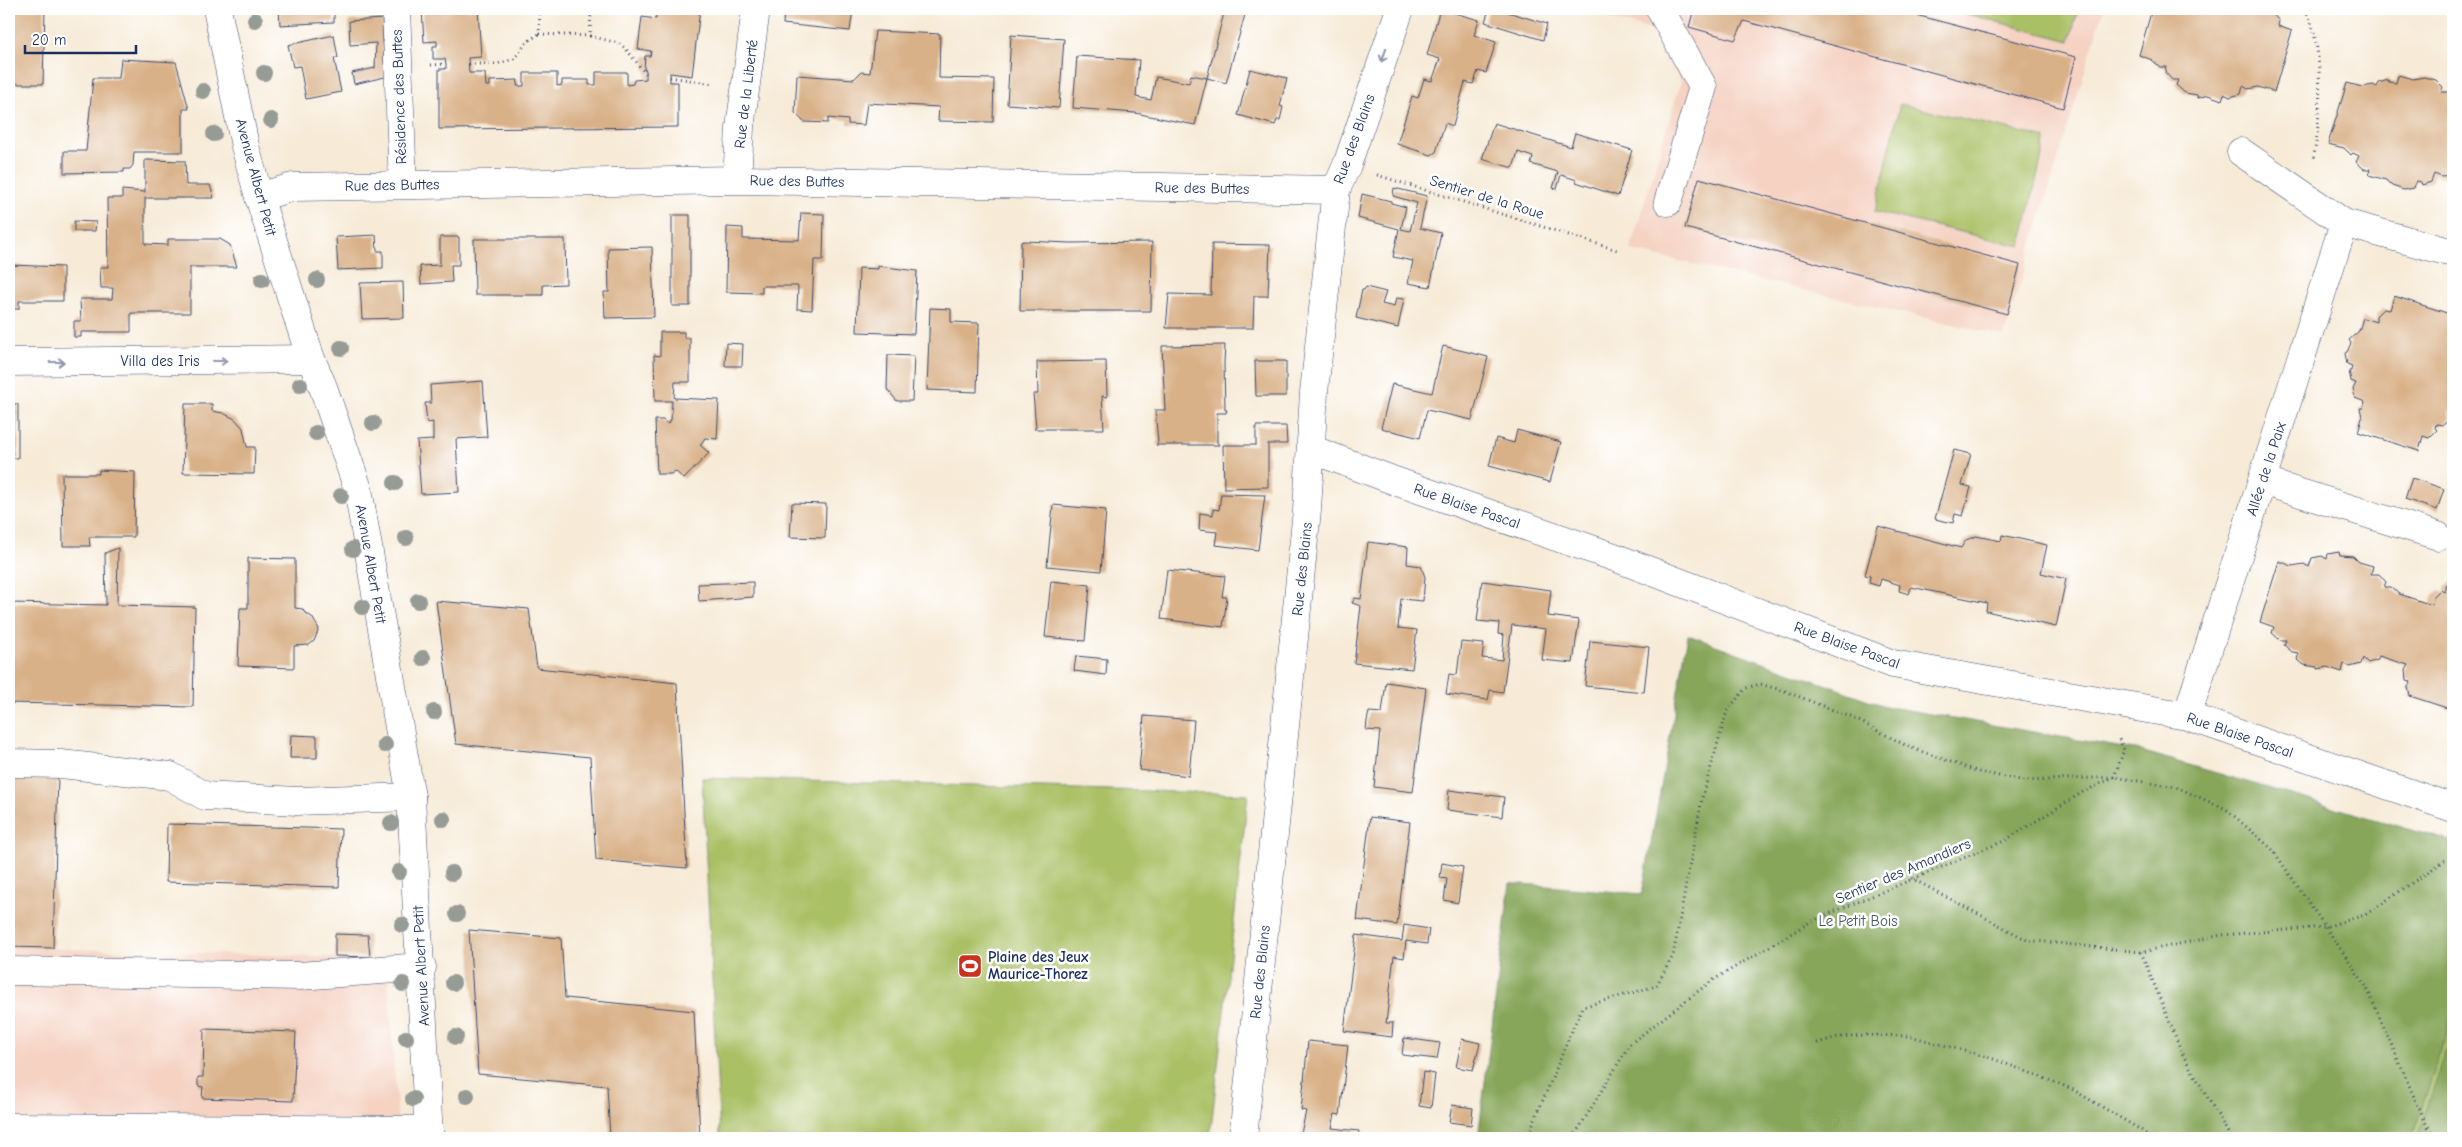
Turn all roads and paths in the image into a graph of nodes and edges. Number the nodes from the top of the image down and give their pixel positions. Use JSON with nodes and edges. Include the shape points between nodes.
{"nodes":[{"id":1,"x":217,"y":9,"type":"edge"},
{"id":2,"x":396,"y":9,"type":"edge"},
{"id":3,"x":540,"y":9,"type":"edge"},
{"id":4,"x":591,"y":9,"type":"edge"},
{"id":5,"x":756,"y":9,"type":"edge"},
{"id":6,"x":1400,"y":9,"type":"edge"},
{"id":7,"x":1660,"y":9,"type":"edge"},
{"id":8,"x":2305,"y":9,"type":"edge"},
{"id":9,"x":2449,"y":9,"type":"edge"},
{"id":10,"x":2453,"y":10,"type":"edge"},
{"id":11,"x":539,"y":34,"type":"junction"},
{"id":12,"x":590,"y":36,"type":"junction"},
{"id":13,"x":469,"y":64,"type":"dead end"},
{"id":14,"x":646,"y":74,"type":"dead end"},
{"id":15,"x":670,"y":77,"type":"dead end"},
{"id":16,"x":745,"y":88,"type":"junction"},
{"id":17,"x":2241,"y":152,"type":"dead end"},
{"id":18,"x":1347,"y":165,"type":"junction"},
{"id":19,"x":737,"y":180,"type":"junction"},
{"id":20,"x":403,"y":185,"type":"junction"},
{"id":21,"x":1336,"y":190,"type":"junction"},
{"id":22,"x":2306,"y":195,"type":"junction"},
{"id":23,"x":259,"y":197,"type":"junction"},
{"id":24,"x":1668,"y":202,"type":"dead end"},
{"id":25,"x":2344,"y":223,"type":"junction"},
{"id":26,"x":1620,"y":251,"type":"dead end"},
{"id":27,"x":2453,"y":253,"type":"edge"},
{"id":28,"x":311,"y":359,"type":"junction"},
{"id":29,"x":9,"y":362,"type":"edge"},
{"id":30,"x":1311,"y":450,"type":"junction"},
{"id":31,"x":2262,"y":481,"type":"junction"},
{"id":32,"x":2438,"y":536,"type":"dead end"},
{"id":33,"x":2187,"y":716,"type":"junction"},
{"id":34,"x":2112,"y":737,"type":"dead end"},
{"id":35,"x":9,"y":763,"type":"edge"},
{"id":36,"x":2114,"y":777,"type":"junction"},
{"id":37,"x":411,"y":797,"type":"junction"},
{"id":38,"x":2453,"y":808,"type":"edge"},
{"id":39,"x":2453,"y":855,"type":"edge"},
{"id":40,"x":1911,"y":878,"type":"junction"},
{"id":41,"x":2325,"y":927,"type":"junction"},
{"id":42,"x":2141,"y":952,"type":"junction"},
{"id":43,"x":422,"y":968,"type":"junction"},
{"id":44,"x":9,"y":971,"type":"edge"},
{"id":45,"x":1817,"y":1043,"type":"dead end"},
{"id":46,"x":9,"y":1127,"type":"edge"},
{"id":47,"x":429,"y":1134,"type":"edge"},
{"id":48,"x":1243,"y":1138,"type":"edge"},
{"id":49,"x":1527,"y":1138,"type":"edge"},
{"id":50,"x":1574,"y":1138,"type":"edge"},
{"id":51,"x":2151,"y":1138,"type":"edge"},
{"id":52,"x":2231,"y":1138,"type":"edge"},
{"id":53,"x":2436,"y":1138,"type":"edge"}],
"edges":[{"from":1,"to":23,"type":"street","name":"Avenue Albert Petit","via":[[245,146]]},
{"from":2,"to":20,"type":"street","name":"Résidence des Buttes"},
{"from":3,"to":11,"type":"path"},
{"from":4,"to":12,"type":"path"},
{"from":5,"to":16,"type":"street","name":"Rue de la Liberté"},
{"from":6,"to":18,"type":"street","name":"Rue des Blains","one_way":true},
{"from":7,"to":24,"type":"street","via":[[1702,87]]},
{"from":8,"to":22,"type":"path","via":[[2316,50],[2320,103],[2318,133]]},
{"from":9,"to":10,"type":"path"},
{"from":11,"to":12,"type":"path"},
{"from":11,"to":13,"type":"path","via":[[527,42],[514,59],[497,64]]},
{"from":12,"to":14,"type":"path","via":[[618,43]]},
{"from":15,"to":16,"type":"path"},
{"from":16,"to":19,"type":"street","name":"Rue de la Liberté"},
{"from":17,"to":22,"type":"street"},
{"from":18,"to":21,"type":"street","name":"Rue des Blains"},
{"from":18,"to":26,"type":"path","name":"Sentier de la Roue"},
{"from":19,"to":20,"type":"street","name":"Rue des Buttes"},
{"from":19,"to":21,"type":"street","name":"Rue des Buttes"},
{"from":20,"to":23,"type":"street","name":"Rue des Buttes","via":[[293,187]]},
{"from":21,"to":30,"type":"street","name":"Rue des Blains","via":[[1314,392]]},
{"from":22,"to":25,"type":"street"},
{"from":23,"to":28,"type":"street","name":"Avenue Albert Petit"},
{"from":25,"to":27,"type":"street"},
{"from":25,"to":31,"type":"street","name":"Allée de la Paix"},
{"from":29,"to":28,"type":"street","name":"Villa des Iris","one_way":true},
{"from":28,"to":37,"type":"street","name":"Avenue Albert Petit","via":[[358,489]]},
{"from":30,"to":33,"type":"street","name":"Rue Blaise Pascal","via":[[1614,557],[1893,664]]},
{"from":30,"to":48,"type":"street","name":"Rue des Blains","via":[[1308,510]]},
{"from":31,"to":32,"type":"street"},
{"from":31,"to":33,"type":"street","name":"Allée de la Paix"},
{"from":33,"to":38,"type":"street","name":"Rue Blaise Pascal"},
{"from":34,"to":36,"type":"path","via":[[2121,739],[2124,750]]},
{"from":35,"to":37,"type":"street","via":[[61,764],[170,776],[205,796],[297,801]]},
{"from":36,"to":40,"type":"path","name":"Sentier des Amandiers","via":[[2083,792],[2004,841]]},
{"from":36,"to":41,"type":"path","via":[[2176,787],[2226,809],[2272,849]]},
{"from":36,"to":49,"type":"path","via":[[2025,781],[1979,772],[1909,747],[1853,718],[1785,690],[1760,684],[1746,688],[1727,711],[1702,798],[1673,956],[1656,986],[1582,1007]]},
{"from":37,"to":43,"type":"street","name":"Avenue Albert Petit"},
{"from":39,"to":41,"type":"path","via":[[2365,915]]},
{"from":40,"to":42,"type":"path","via":[[2027,940]]},
{"from":40,"to":50,"type":"path","name":"Sentier des Amandiers","via":[[1812,921],[1703,988],[1630,1044]]},
{"from":41,"to":42,"type":"path","via":[[2222,935]]},
{"from":41,"to":53,"type":"path","via":[[2366,986],[2425,1122]]},
{"from":42,"to":52,"type":"path","via":[[2183,1055]]},
{"from":43,"to":44,"type":"street","via":[[299,976]]},
{"from":43,"to":47,"type":"street","name":"Avenue Albert Petit"},
{"from":45,"to":51,"type":"path","via":[[1864,1035],[1910,1036],[1991,1058],[2070,1088]]},
{"from":46,"to":47,"type":"street"}]}
